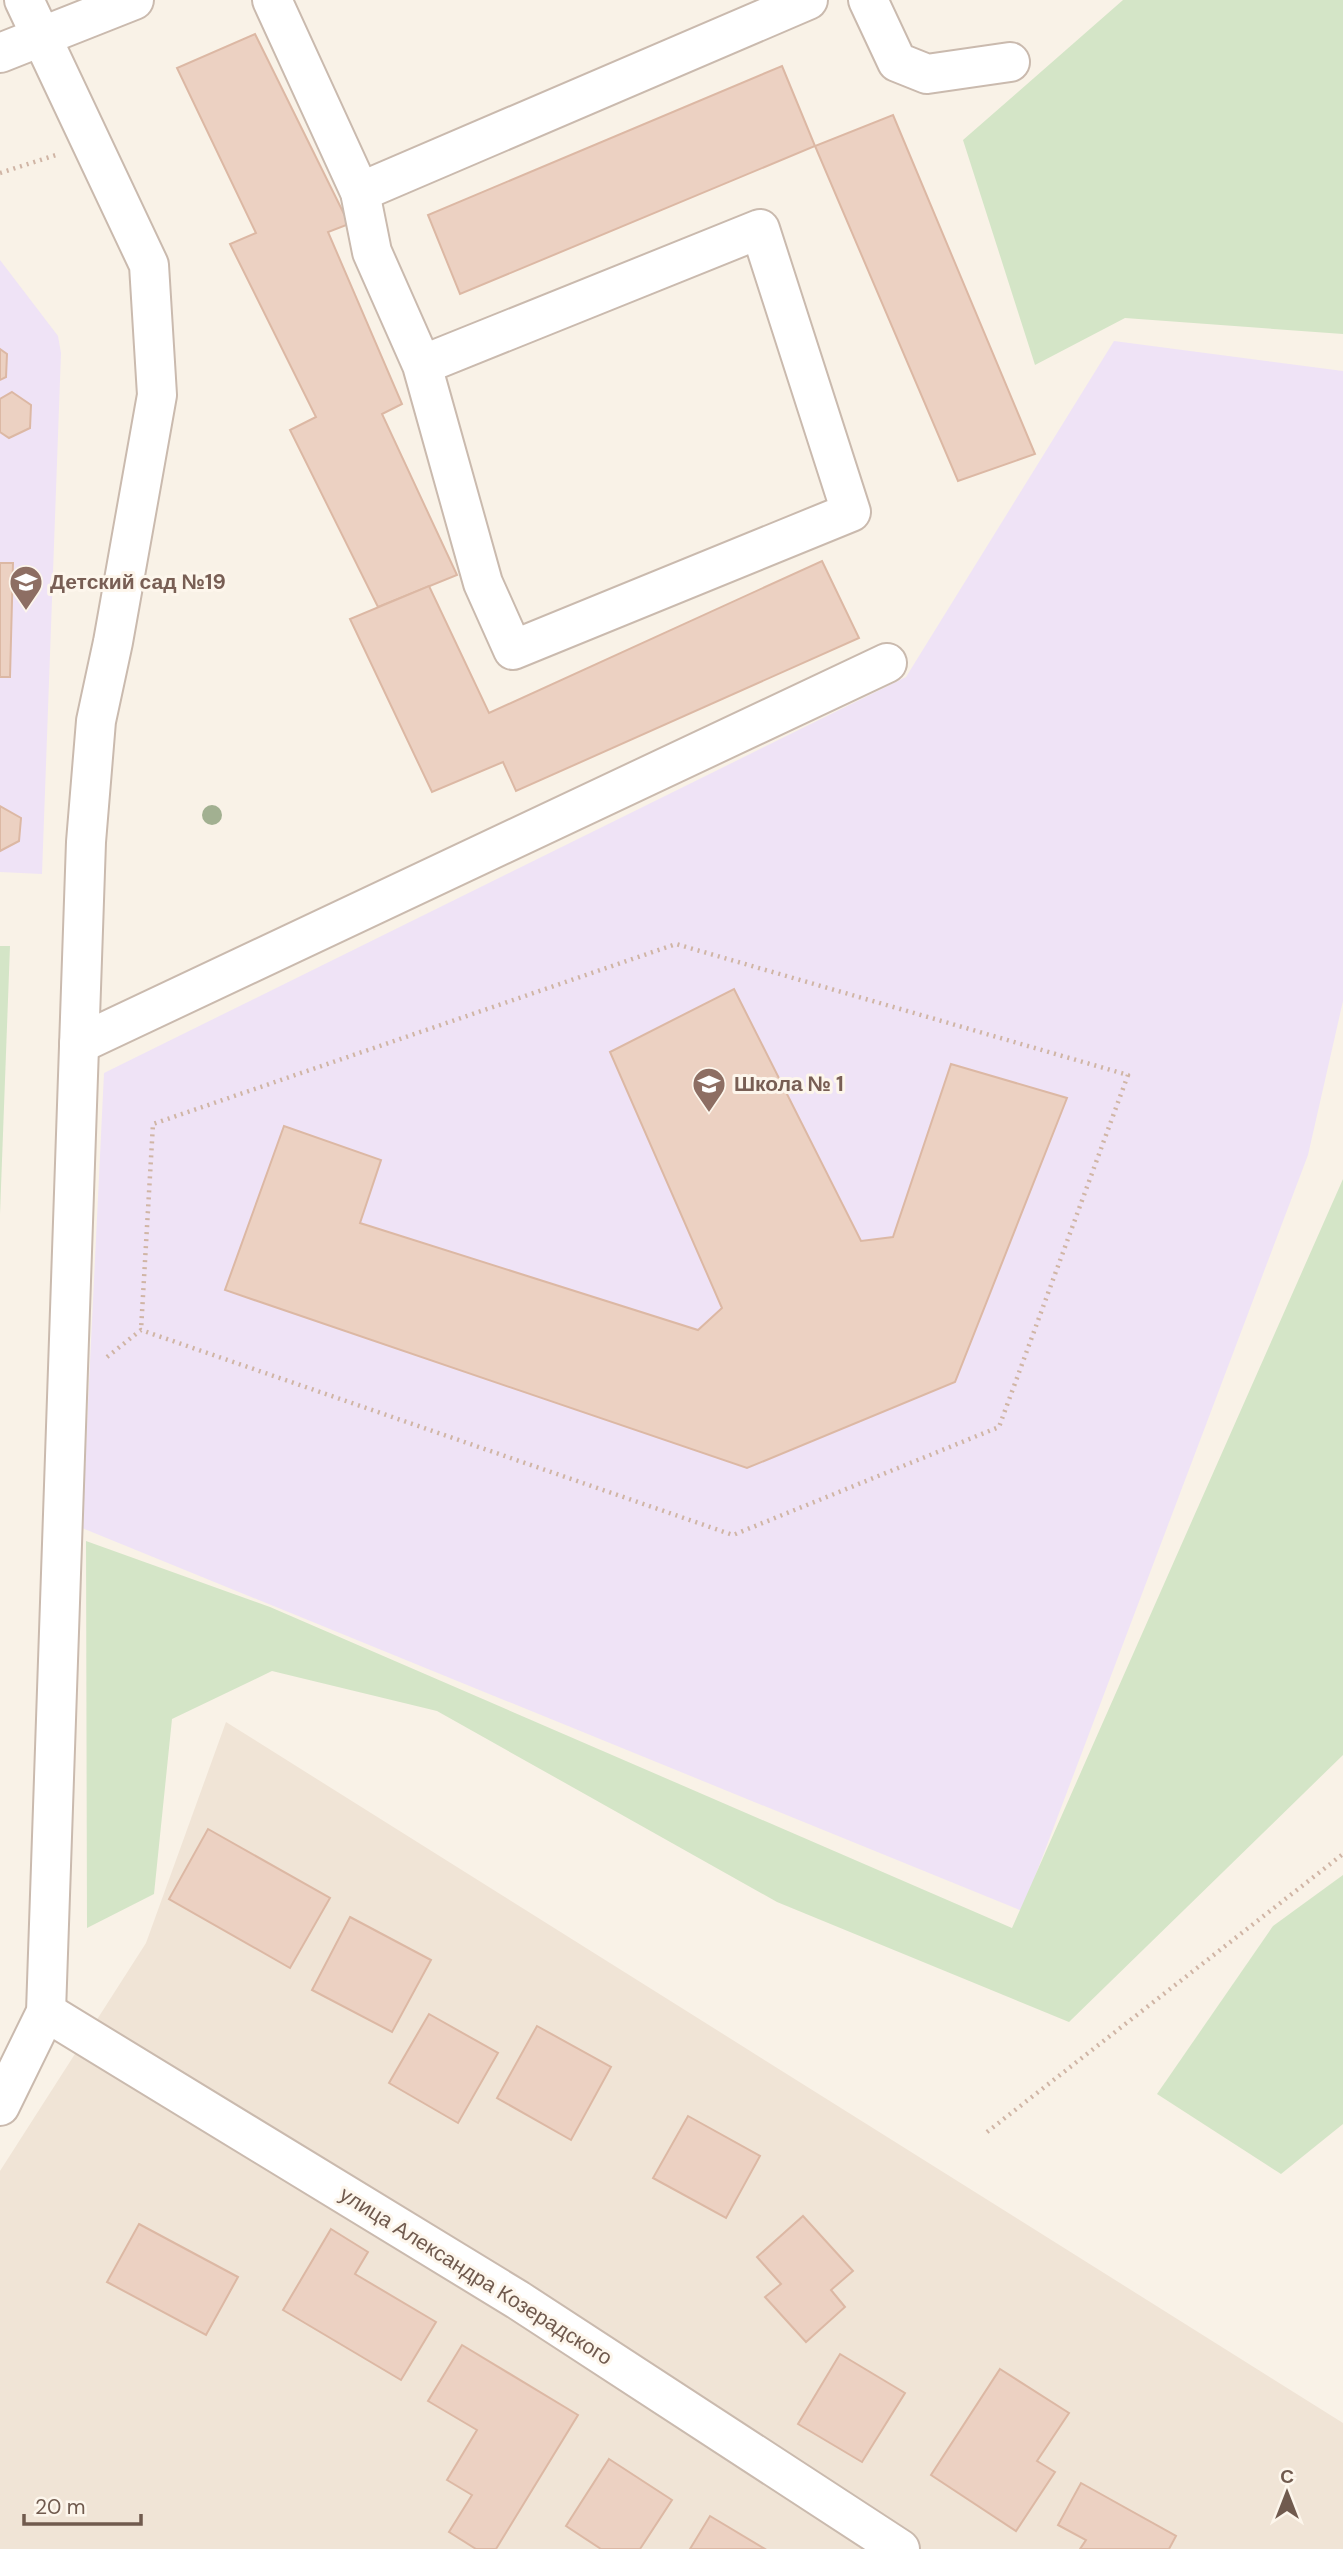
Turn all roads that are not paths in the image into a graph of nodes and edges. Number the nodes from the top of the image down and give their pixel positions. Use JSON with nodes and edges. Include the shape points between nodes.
{"nodes":[{"id":1,"x":24,"y":0,"type":"edge"},
{"id":2,"x":134,"y":0,"type":"edge"},
{"id":3,"x":272,"y":0,"type":"edge"},
{"id":4,"x":808,"y":0,"type":"edge"},
{"id":5,"x":868,"y":0,"type":"edge"},
{"id":6,"x":41,"y":35,"type":"junction"},
{"id":7,"x":0,"y":53,"type":"edge"},
{"id":8,"x":1010,"y":62,"type":"dead end"},
{"id":9,"x":360,"y":191,"type":"junction"},
{"id":10,"x":422,"y":365,"type":"junction"},
{"id":11,"x":887,"y":663,"type":"dead end"},
{"id":12,"x":79,"y":1044,"type":"junction"},
{"id":13,"x":46,"y":2012,"type":"junction"},
{"id":14,"x":0,"y":2106,"type":"edge"},
{"id":15,"x":900,"y":2549,"type":"edge"}],
"edges":[{"from":1,"to":6,"type":"street"},
{"from":2,"to":6,"type":"street"},
{"from":3,"to":9,"type":"street"},
{"from":4,"to":9,"type":"street"},
{"from":5,"to":8,"type":"street","via":[[897,62],[927,74]]},
{"from":6,"to":7,"type":"street"},
{"from":6,"to":12,"type":"street","via":[[149,265],[158,395],[96,721],[86,842]]},
{"from":9,"to":10,"type":"street","via":[[372,252]]},
{"from":10,"to":10,"type":"street","via":[[761,229],[851,512],[513,650],[483,583]]},
{"from":11,"to":12,"type":"street"},
{"from":12,"to":13,"type":"street"},
{"from":13,"to":14,"type":"street"},
{"from":13,"to":15,"type":"street","name":"улица Александра Козерадского","via":[[518,2300]]}]}
